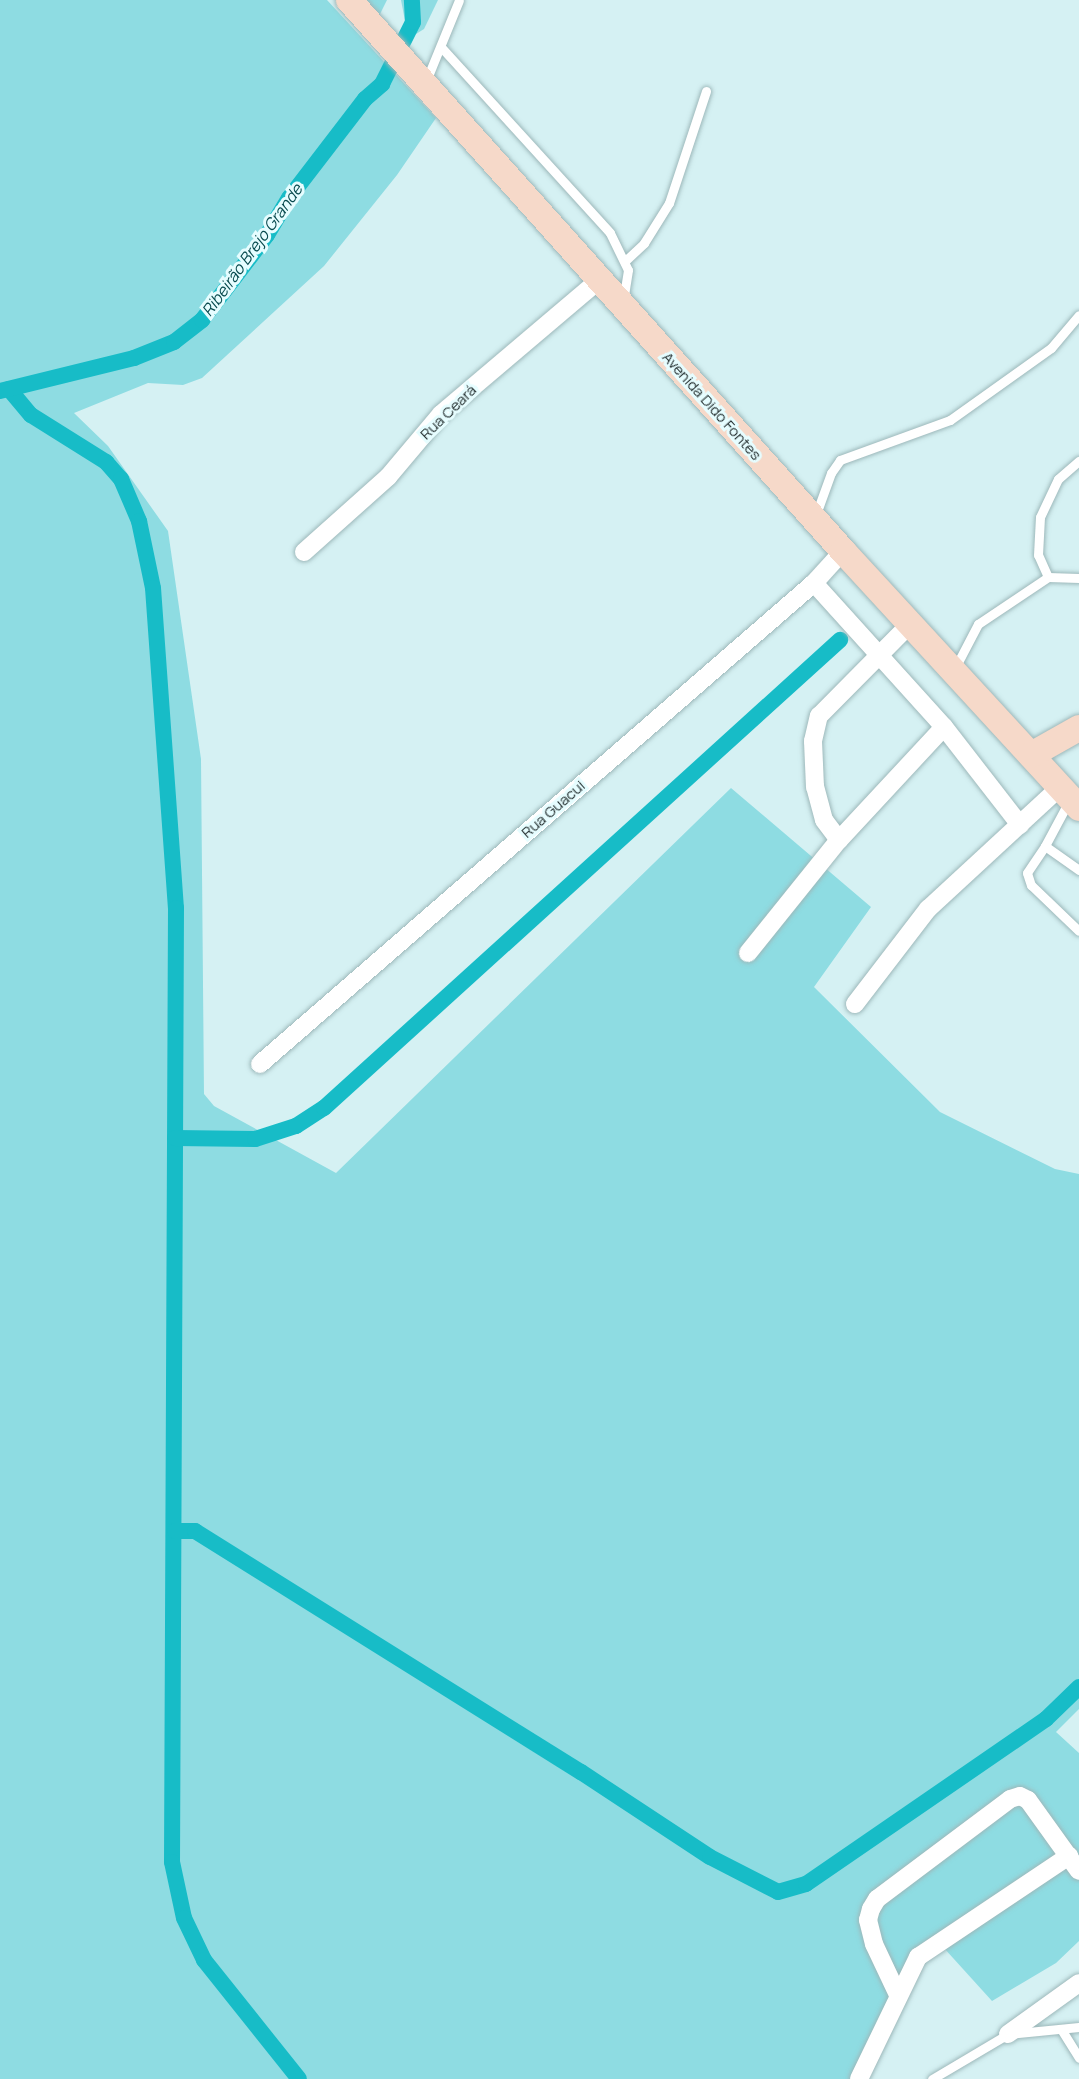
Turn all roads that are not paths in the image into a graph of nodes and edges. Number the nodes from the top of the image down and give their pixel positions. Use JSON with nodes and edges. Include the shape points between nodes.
{"nodes":[{"id":1,"x":349,"y":0,"type":"edge"},
{"id":2,"x":459,"y":0,"type":"edge"},
{"id":3,"x":441,"y":47,"type":"junction"},
{"id":4,"x":417,"y":78,"type":"junction"},
{"id":5,"x":706,"y":91,"type":"dead end"},
{"id":6,"x":625,"y":261,"type":"junction"},
{"id":7,"x":599,"y":280,"type":"junction"},
{"id":8,"x":622,"y":305,"type":"junction"},
{"id":9,"x":1079,"y":315,"type":"edge"},
{"id":10,"x":1079,"y":462,"type":"edge"},
{"id":11,"x":814,"y":519,"type":"junction"},
{"id":12,"x":843,"y":551,"type":"junction"},
{"id":13,"x":304,"y":552,"type":"dead end"},
{"id":14,"x":1048,"y":577,"type":"junction"},
{"id":15,"x":1079,"y":578,"type":"edge"},
{"id":16,"x":814,"y":583,"type":"junction"},
{"id":17,"x":910,"y":624,"type":"junction"},
{"id":18,"x":879,"y":658,"type":"junction"},
{"id":19,"x":953,"y":671,"type":"junction"},
{"id":20,"x":944,"y":728,"type":"junction"},
{"id":21,"x":1079,"y":728,"type":"edge"},
{"id":22,"x":1031,"y":756,"type":"junction"},
{"id":23,"x":1069,"y":798,"type":"edge"},
{"id":24,"x":1020,"y":825,"type":"junction"},
{"id":25,"x":839,"y":840,"type":"junction"},
{"id":26,"x":1045,"y":846,"type":"junction"},
{"id":27,"x":1079,"y":870,"type":"edge"},
{"id":28,"x":1079,"y":931,"type":"edge"},
{"id":29,"x":748,"y":953,"type":"dead end"},
{"id":30,"x":855,"y":1004,"type":"dead end"},
{"id":31,"x":260,"y":1064,"type":"dead end"},
{"id":32,"x":1074,"y":1864,"type":"edge"},
{"id":33,"x":1079,"y":1983,"type":"edge"},
{"id":34,"x":898,"y":1995,"type":"junction"},
{"id":35,"x":1079,"y":2027,"type":"edge"},
{"id":36,"x":1061,"y":2029,"type":"junction"},
{"id":37,"x":1008,"y":2034,"type":"junction"},
{"id":38,"x":1079,"y":2058,"type":"edge"},
{"id":39,"x":859,"y":2079,"type":"edge"},
{"id":40,"x":932,"y":2079,"type":"edge"}],
"edges":[{"from":1,"to":4,"type":"street","name":"Avenida Dido Fontes"},
{"from":2,"to":3,"type":"lane"},
{"from":3,"to":4,"type":"lane"},
{"from":3,"to":6,"type":"lane","via":[[610,233]]},
{"from":4,"to":7,"type":"street","name":"Avenida Dido Fontes"},
{"from":5,"to":6,"type":"lane","via":[[669,203],[644,243]]},
{"from":6,"to":8,"type":"lane","via":[[628,286]]},
{"from":7,"to":8,"type":"street","name":"Avenida Dido Fontes"},
{"from":7,"to":13,"type":"street","name":"Rua Ceará","via":[[441,414],[388,477]]},
{"from":8,"to":11,"type":"street","name":"Avenida Dido Fontes"},
{"from":9,"to":11,"type":"lane","via":[[1051,348],[950,420],[840,460],[831,472]]},
{"from":10,"to":14,"type":"lane","via":[[1058,479],[1040,517],[1038,555]]},
{"from":11,"to":12,"type":"street","name":"Avenida Dido Fontes"},
{"from":12,"to":16,"type":"street","name":"Rua Guacui"},
{"from":12,"to":17,"type":"street","name":"Avenida Dido Fontes"},
{"from":14,"to":15,"type":"lane"},
{"from":14,"to":19,"type":"lane","via":[[978,624]]},
{"from":16,"to":18,"type":"street"},
{"from":16,"to":31,"type":"street","name":"Rua Guacui"},
{"from":17,"to":18,"type":"street"},
{"from":17,"to":19,"type":"street","name":"Avenida Dido Fontes"},
{"from":18,"to":20,"type":"street"},
{"from":18,"to":25,"type":"street","via":[[819,716],[813,741],[815,787],[824,820]]},
{"from":19,"to":22,"type":"street","name":"Avenida Dido Fontes"},
{"from":20,"to":24,"type":"street"},
{"from":20,"to":25,"type":"street"},
{"from":21,"to":22,"type":"street"},
{"from":22,"to":23,"type":"street","name":"Avenida Dido Fontes"},
{"from":23,"to":24,"type":"street"},
{"from":23,"to":26,"type":"lane"},
{"from":24,"to":30,"type":"street","via":[[928,909]]},
{"from":25,"to":29,"type":"street"},
{"from":26,"to":27,"type":"lane"},
{"from":26,"to":28,"type":"lane","via":[[1027,873],[1029,879]]},
{"from":32,"to":34,"type":"street","via":[[933,1945],[918,1958]]},
{"from":32,"to":34,"type":"street","via":[[1028,1800],[1020,1796],[1010,1799],[877,1899],[867,1920]]},
{"from":33,"to":37,"type":"street"},
{"from":34,"to":39,"type":"street"},
{"from":35,"to":36,"type":"lane"},
{"from":36,"to":37,"type":"lane"},
{"from":36,"to":38,"type":"lane"},
{"from":37,"to":40,"type":"lane"}]}
